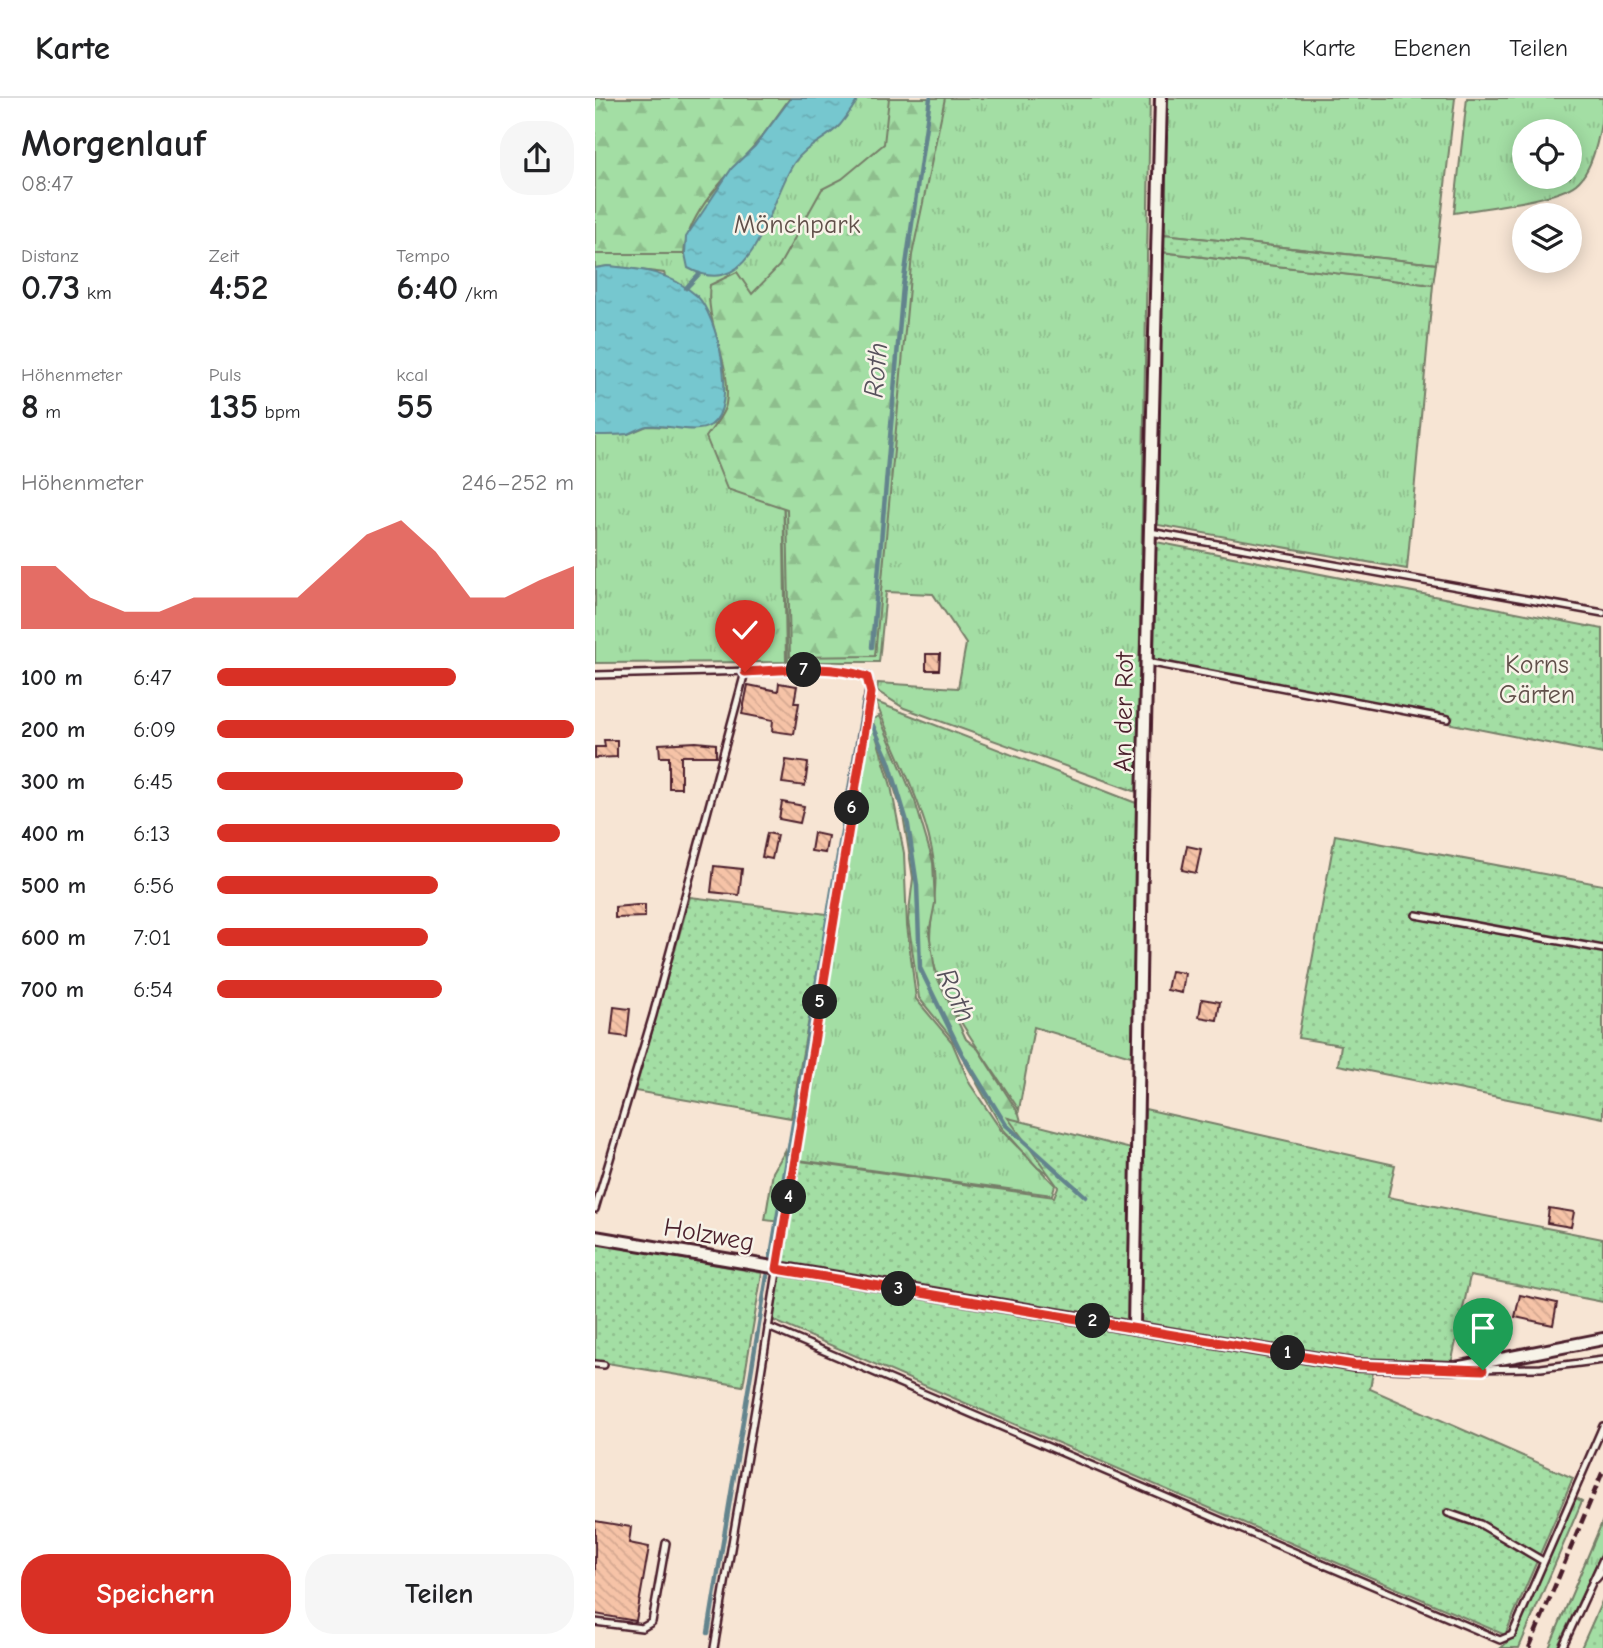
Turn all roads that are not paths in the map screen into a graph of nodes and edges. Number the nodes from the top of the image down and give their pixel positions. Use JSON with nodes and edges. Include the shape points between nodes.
{"nodes":[{"id":1,"x":1161,"y":98,"type":"edge"},
{"id":2,"x":1150,"y":532,"type":"junction"},
{"id":3,"x":1603,"y":613,"type":"edge"},
{"id":4,"x":1147,"y":662,"type":"junction"},
{"id":5,"x":745,"y":672,"type":"junction"},
{"id":6,"x":595,"y":675,"type":"edge"},
{"id":7,"x":1448,"y":719,"type":"dead end"},
{"id":8,"x":1416,"y":915,"type":"dead end"},
{"id":9,"x":1603,"y":949,"type":"edge"},
{"id":10,"x":595,"y":1209,"type":"edge"},
{"id":11,"x":595,"y":1237,"type":"edge"},
{"id":12,"x":777,"y":1269,"type":"junction"},
{"id":13,"x":768,"y":1327,"type":"junction"},
{"id":14,"x":1134,"y":1328,"type":"junction"},
{"id":15,"x":1603,"y":1339,"type":"edge"},
{"id":16,"x":1603,"y":1360,"type":"edge"},
{"id":17,"x":595,"y":1364,"type":"edge"},
{"id":18,"x":604,"y":1365,"type":"dead end"},
{"id":19,"x":1455,"y":1368,"type":"junction"},
{"id":20,"x":1603,"y":1426,"type":"edge"},
{"id":21,"x":1448,"y":1513,"type":"dead end"},
{"id":22,"x":666,"y":1544,"type":"dead end"},
{"id":23,"x":1603,"y":1559,"type":"edge"},
{"id":24,"x":1543,"y":1561,"type":"junction"},
{"id":25,"x":1603,"y":1571,"type":"edge"},
{"id":26,"x":1591,"y":1584,"type":"junction"},
{"id":27,"x":595,"y":1622,"type":"edge"},
{"id":28,"x":714,"y":1648,"type":"edge"},
{"id":29,"x":1562,"y":1648,"type":"edge"}],
"edges":[{"from":1,"to":2,"type":"street","name":"An der Rot"},
{"from":2,"to":3,"type":"lane"},
{"from":2,"to":4,"type":"street","name":"An der Rot"},
{"from":4,"to":7,"type":"lane"},
{"from":4,"to":14,"type":"street","name":"An der Rot"},
{"from":5,"to":6,"type":"lane"},
{"from":5,"to":10,"type":"lane","via":[[653,1015]]},
{"from":5,"to":12,"type":"lane","via":[[853,672],[867,677],[871,693]]},
{"from":8,"to":9,"type":"lane"},
{"from":11,"to":12,"type":"street","name":"Holzweg"},
{"from":12,"to":13,"type":"lane"},
{"from":12,"to":14,"type":"street","name":"Holzweg"},
{"from":13,"to":24,"type":"lane","via":[[1500,1640],[1511,1636]]},
{"from":13,"to":28,"type":"lane"},
{"from":14,"to":19,"type":"street","name":"Holzweg","via":[[1354,1365]]},
{"from":15,"to":19,"type":"street","name":"Holzweg"},
{"from":16,"to":19,"type":"lane","via":[[1541,1368]]},
{"from":17,"to":18,"type":"lane"},
{"from":20,"to":24,"type":"lane"},
{"from":21,"to":24,"type":"lane","via":[[1480,1524]]},
{"from":22,"to":27,"type":"lane","via":[[652,1622],[642,1628]]},
{"from":23,"to":26,"type":"lane"},
{"from":25,"to":26,"type":"lane"},
{"from":26,"to":29,"type":"lane"}]}
